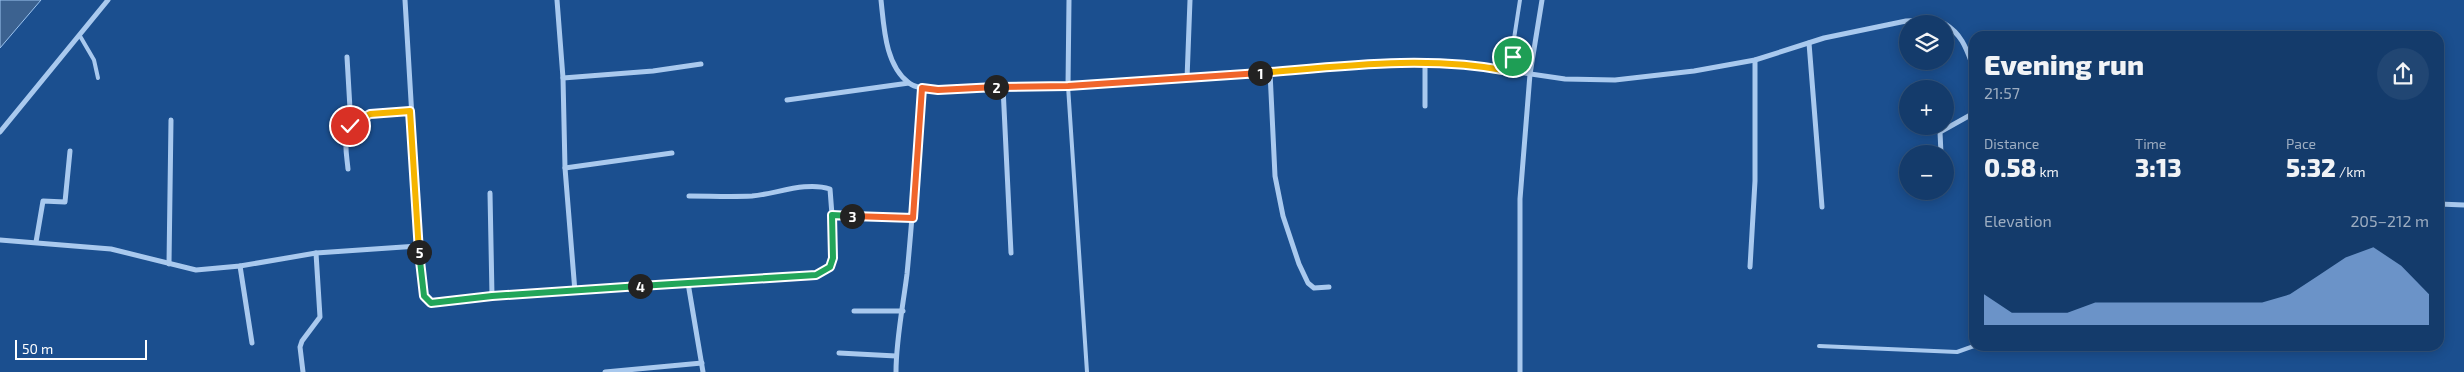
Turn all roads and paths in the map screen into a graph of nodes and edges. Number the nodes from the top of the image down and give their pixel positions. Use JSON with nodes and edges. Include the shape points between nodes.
{"nodes":[{"id":1,"x":108,"y":0,"type":"edge"},
{"id":2,"x":404,"y":0,"type":"edge"},
{"id":3,"x":557,"y":0,"type":"edge"},
{"id":4,"x":881,"y":0,"type":"edge"},
{"id":5,"x":1068,"y":0,"type":"edge"},
{"id":6,"x":1190,"y":0,"type":"edge"},
{"id":7,"x":1520,"y":0,"type":"edge"},
{"id":8,"x":1542,"y":0,"type":"edge"},
{"id":9,"x":1899,"y":23,"type":"edge"},
{"id":10,"x":1954,"y":30,"type":"edge"},
{"id":11,"x":80,"y":36,"type":"junction"},
{"id":12,"x":1808,"y":42,"type":"junction"},
{"id":13,"x":1969,"y":56,"type":"edge"},
{"id":14,"x":347,"y":57,"type":"dead end"},
{"id":15,"x":1755,"y":60,"type":"junction"},
{"id":16,"x":1425,"y":63,"type":"junction"},
{"id":17,"x":701,"y":64,"type":"dead end"},
{"id":18,"x":1509,"y":71,"type":"junction"},
{"id":19,"x":1270,"y":72,"type":"junction"},
{"id":20,"x":1530,"y":74,"type":"junction"},
{"id":21,"x":98,"y":78,"type":"dead end"},
{"id":22,"x":563,"y":78,"type":"junction"},
{"id":23,"x":1187,"y":79,"type":"junction"},
{"id":24,"x":909,"y":83,"type":"junction"},
{"id":25,"x":1068,"y":86,"type":"junction"},
{"id":26,"x":1003,"y":87,"type":"junction"},
{"id":27,"x":922,"y":88,"type":"junction"},
{"id":28,"x":786,"y":100,"type":"dead end"},
{"id":29,"x":1425,"y":106,"type":"dead end"},
{"id":30,"x":410,"y":111,"type":"junction"},
{"id":31,"x":1969,"y":116,"type":"edge"},
{"id":32,"x":171,"y":120,"type":"dead end"},
{"id":33,"x":350,"y":126,"type":"junction"},
{"id":34,"x":0,"y":132,"type":"edge"},
{"id":35,"x":1941,"y":145,"type":"edge"},
{"id":36,"x":70,"y":151,"type":"dead end"},
{"id":37,"x":672,"y":153,"type":"dead end"},
{"id":38,"x":348,"y":168,"type":"dead end"},
{"id":39,"x":565,"y":168,"type":"junction"},
{"id":40,"x":490,"y":193,"type":"dead end"},
{"id":41,"x":689,"y":196,"type":"dead end"},
{"id":42,"x":2444,"y":204,"type":"edge"},
{"id":43,"x":2464,"y":205,"type":"edge"},
{"id":44,"x":1822,"y":207,"type":"dead end"},
{"id":45,"x":832,"y":215,"type":"junction"},
{"id":46,"x":913,"y":218,"type":"junction"},
{"id":47,"x":0,"y":240,"type":"edge"},
{"id":48,"x":36,"y":242,"type":"junction"},
{"id":49,"x":418,"y":246,"type":"junction"},
{"id":50,"x":316,"y":253,"type":"junction"},
{"id":51,"x":1010,"y":253,"type":"dead end"},
{"id":52,"x":168,"y":264,"type":"junction"},
{"id":53,"x":240,"y":266,"type":"junction"},
{"id":54,"x":1750,"y":268,"type":"dead end"},
{"id":55,"x":688,"y":283,"type":"junction"},
{"id":56,"x":1329,"y":287,"type":"dead end"},
{"id":57,"x":575,"y":292,"type":"junction"},
{"id":58,"x":492,"y":296,"type":"junction"},
{"id":59,"x":854,"y":311,"type":"dead end"},
{"id":60,"x":903,"y":311,"type":"junction"},
{"id":61,"x":252,"y":343,"type":"dead end"},
{"id":62,"x":1819,"y":346,"type":"dead end"},
{"id":63,"x":1969,"y":348,"type":"edge"},
{"id":64,"x":839,"y":353,"type":"dead end"},
{"id":65,"x":896,"y":356,"type":"junction"},
{"id":66,"x":702,"y":363,"type":"junction"},
{"id":67,"x":303,"y":372,"type":"edge"},
{"id":68,"x":605,"y":372,"type":"edge"},
{"id":69,"x":703,"y":372,"type":"edge"},
{"id":70,"x":896,"y":372,"type":"edge"},
{"id":71,"x":1087,"y":372,"type":"edge"},
{"id":72,"x":1520,"y":372,"type":"edge"}],
"edges":[{"from":1,"to":11,"type":"street"},
{"from":2,"to":30,"type":"street"},
{"from":3,"to":22,"type":"street"},
{"from":4,"to":24,"type":"street","via":[[889,52]]},
{"from":5,"to":25,"type":"street"},
{"from":6,"to":23,"type":"street"},
{"from":7,"to":18,"type":"lane"},
{"from":8,"to":20,"type":"street"},
{"from":9,"to":12,"type":"street"},
{"from":10,"to":13,"type":"street","via":[[1963,40]]},
{"from":11,"to":21,"type":"lane","via":[[94,60]]},
{"from":11,"to":34,"type":"street"},
{"from":12,"to":15,"type":"street"},
{"from":12,"to":44,"type":"street"},
{"from":14,"to":33,"type":"street"},
{"from":15,"to":20,"type":"street","via":[[1694,72],[1615,80]]},
{"from":15,"to":54,"type":"street","via":[[1755,181]]},
{"from":16,"to":18,"type":"street","via":[[1456,63]]},
{"from":16,"to":19,"type":"street","via":[[1340,65]]},
{"from":16,"to":29,"type":"street"},
{"from":17,"to":22,"type":"street"},
{"from":18,"to":20,"type":"street"},
{"from":19,"to":23,"type":"street"},
{"from":19,"to":56,"type":"street","via":[[1275,176],[1283,216],[1308,284],[1314,288]]},
{"from":20,"to":72,"type":"street","via":[[1520,199]]},
{"from":22,"to":39,"type":"street"},
{"from":23,"to":25,"type":"street"},
{"from":24,"to":27,"type":"street"},
{"from":24,"to":28,"type":"street"},
{"from":25,"to":26,"type":"street"},
{"from":25,"to":71,"type":"lane"},
{"from":26,"to":27,"type":"street"},
{"from":26,"to":51,"type":"street"},
{"from":27,"to":46,"type":"street"},
{"from":30,"to":33,"type":"street","via":[[370,114]]},
{"from":30,"to":49,"type":"street"},
{"from":31,"to":35,"type":"street","via":[[1940,132]]},
{"from":32,"to":52,"type":"street"},
{"from":33,"to":38,"type":"street","via":[[346,134]]},
{"from":36,"to":48,"type":"street","via":[[65,202],[43,201]]},
{"from":37,"to":39,"type":"street"},
{"from":39,"to":57,"type":"street"},
{"from":40,"to":58,"type":"street"},
{"from":41,"to":45,"type":"street","via":[[753,196],[826,187],[832,194]]},
{"from":42,"to":43,"type":"street"},
{"from":45,"to":46,"type":"street"},
{"from":45,"to":55,"type":"street","via":[[833,258],[830,267],[816,275]]},
{"from":46,"to":60,"type":"street"},
{"from":47,"to":48,"type":"street"},
{"from":48,"to":52,"type":"street","via":[[111,249]]},
{"from":49,"to":50,"type":"street"},
{"from":49,"to":58,"type":"street","via":[[424,296],[431,303]]},
{"from":50,"to":53,"type":"street"},
{"from":50,"to":67,"type":"street","via":[[320,317],[300,347]]},
{"from":52,"to":53,"type":"street","via":[[196,270]]},
{"from":53,"to":61,"type":"street"},
{"from":55,"to":57,"type":"street"},
{"from":55,"to":66,"type":"street"},
{"from":57,"to":58,"type":"street"},
{"from":59,"to":60,"type":"street"},
{"from":60,"to":65,"type":"street"},
{"from":62,"to":63,"type":"lane","via":[[1957,352]]},
{"from":64,"to":65,"type":"street"},
{"from":65,"to":70,"type":"street"},
{"from":66,"to":68,"type":"street"},
{"from":66,"to":69,"type":"street"}]}
